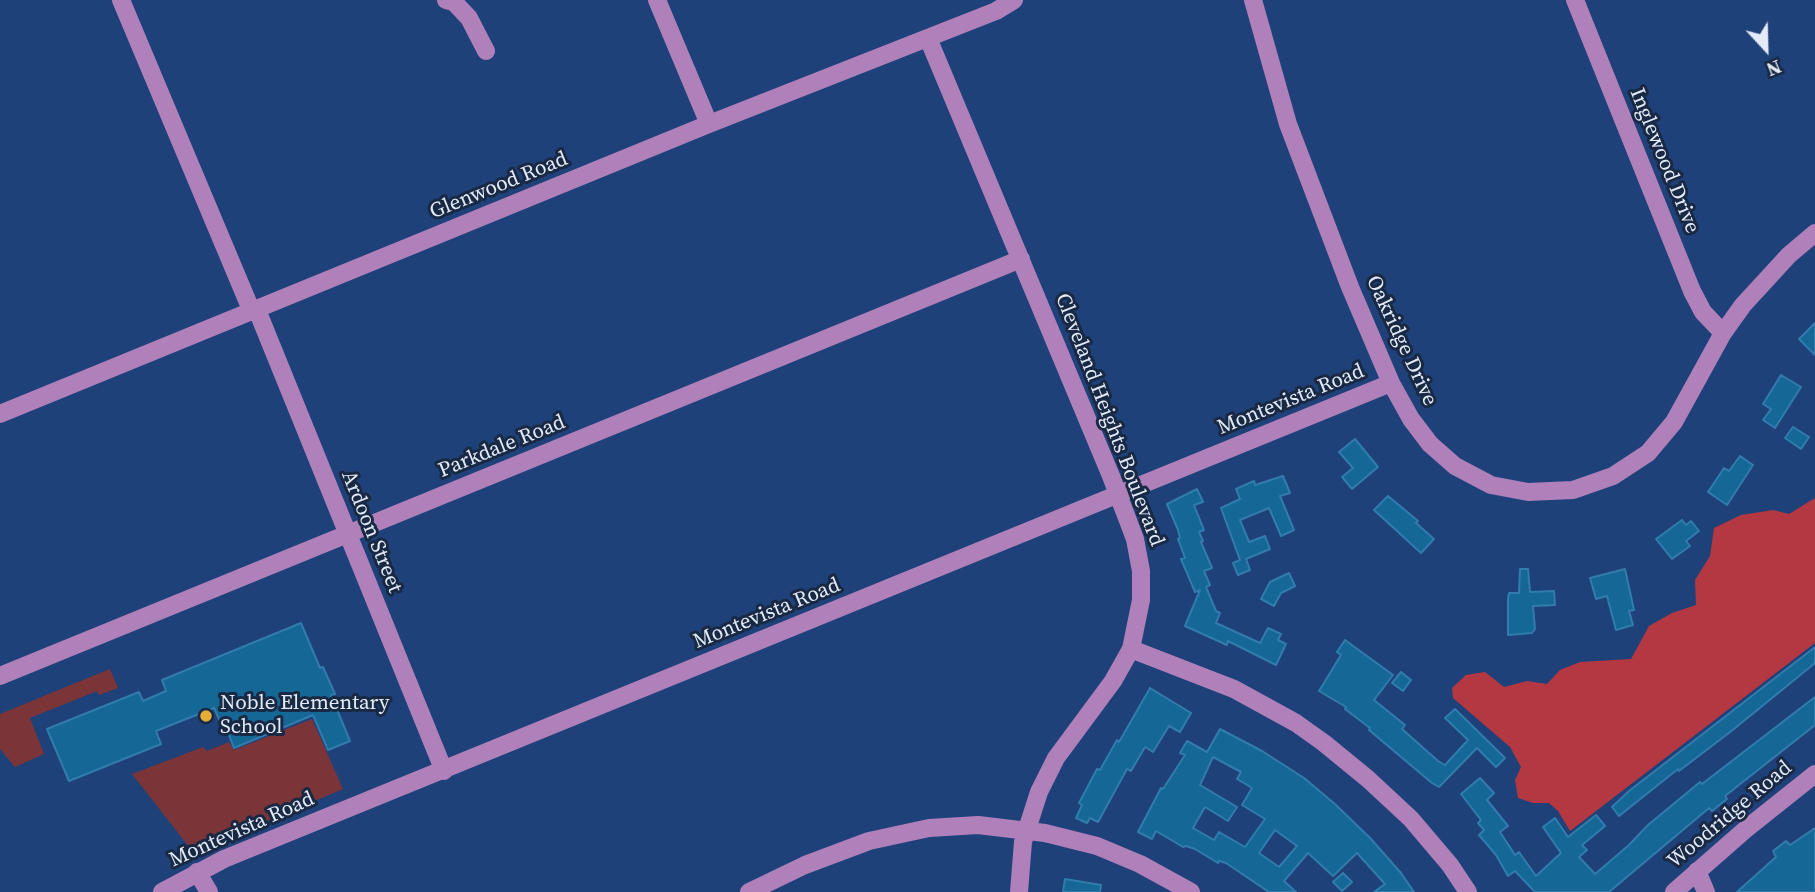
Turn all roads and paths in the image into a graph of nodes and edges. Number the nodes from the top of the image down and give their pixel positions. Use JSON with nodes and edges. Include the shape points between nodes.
{"nodes":[{"id":1,"x":121,"y":0,"type":"edge"},
{"id":2,"x":446,"y":0,"type":"edge"},
{"id":3,"x":657,"y":0,"type":"edge"},
{"id":4,"x":1014,"y":0,"type":"edge"},
{"id":5,"x":1253,"y":0,"type":"edge"},
{"id":6,"x":1574,"y":0,"type":"edge"},
{"id":7,"x":928,"y":38,"type":"junction"},
{"id":8,"x":486,"y":51,"type":"dead end"},
{"id":9,"x":709,"y":124,"type":"junction"},
{"id":10,"x":1815,"y":233,"type":"edge"},
{"id":11,"x":1021,"y":259,"type":"junction"},
{"id":12,"x":254,"y":311,"type":"junction"},
{"id":13,"x":1723,"y":333,"type":"junction"},
{"id":14,"x":1391,"y":383,"type":"junction"},
{"id":15,"x":0,"y":414,"type":"edge"},
{"id":16,"x":1118,"y":496,"type":"junction"},
{"id":17,"x":348,"y":535,"type":"junction"},
{"id":18,"x":1131,"y":649,"type":"junction"},
{"id":19,"x":0,"y":676,"type":"edge"},
{"id":20,"x":444,"y":771,"type":"junction"},
{"id":21,"x":1815,"y":774,"type":"edge"},
{"id":22,"x":1026,"y":830,"type":"junction"},
{"id":23,"x":1697,"y":871,"type":"junction"},
{"id":24,"x":197,"y":872,"type":"junction"},
{"id":25,"x":162,"y":892,"type":"edge"},
{"id":26,"x":209,"y":892,"type":"edge"},
{"id":27,"x":749,"y":892,"type":"edge"},
{"id":28,"x":1019,"y":892,"type":"edge"},
{"id":29,"x":1191,"y":892,"type":"edge"},
{"id":30,"x":1468,"y":892,"type":"edge"},
{"id":31,"x":1674,"y":892,"type":"edge"},
{"id":32,"x":1706,"y":892,"type":"edge"}],
"edges":[{"from":1,"to":12,"type":"street","name":"Ardoon Street"},
{"from":2,"to":8,"type":"street","via":[[469,18]]},
{"from":3,"to":9,"type":"street"},
{"from":4,"to":7,"type":"street","name":"Glenwood Road"},
{"from":5,"to":14,"type":"street","name":"Oakridge Drive","via":[[1288,124]]},
{"from":6,"to":13,"type":"street","name":"Inglewood Drive","via":[[1692,291],[1703,312]]},
{"from":7,"to":9,"type":"street","name":"Glenwood Road"},
{"from":7,"to":11,"type":"street","name":"Cleveland Heights Boulevard"},
{"from":9,"to":12,"type":"street","name":"Glenwood Road"},
{"from":10,"to":13,"type":"street","name":"Oakridge Drive","via":[[1756,290]]},
{"from":11,"to":16,"type":"street","name":"Cleveland Heights Boulevard"},
{"from":11,"to":17,"type":"street","name":"Parkdale Road"},
{"from":12,"to":15,"type":"street","name":"Glenwood Road"},
{"from":12,"to":17,"type":"street","name":"Ardoon Street"},
{"from":13,"to":14,"type":"street","name":"Oakridge Drive","via":[[1656,446],[1613,476],[1563,492],[1502,488],[1455,466],[1420,432]]},
{"from":14,"to":16,"type":"street","name":"Montevista Road"},
{"from":16,"to":18,"type":"street","name":"Cleveland Heights Boulevard","via":[[1135,539],[1141,571],[1140,608]]},
{"from":16,"to":20,"type":"street","name":"Montevista Road"},
{"from":17,"to":19,"type":"street","name":"Parkdale Road"},
{"from":17,"to":20,"type":"street","name":"Ardoon Street"},
{"from":18,"to":22,"type":"street","name":"Cleveland Heights Boulevard","via":[[1056,758]]},
{"from":18,"to":30,"type":"street","via":[[1234,689],[1324,743],[1411,819]]},
{"from":20,"to":24,"type":"street","name":"Montevista Road"},
{"from":21,"to":23,"type":"street","name":"Woodridge Road"},
{"from":22,"to":27,"type":"street","via":[[978,825],[897,834],[843,849]]},
{"from":22,"to":28,"type":"street","name":"Cleveland Heights Boulevard"},
{"from":22,"to":29,"type":"street","via":[[1097,846]]},
{"from":23,"to":31,"type":"street","name":"Woodridge Road"},
{"from":23,"to":32,"type":"street"},
{"from":24,"to":25,"type":"street","name":"Montevista Road"},
{"from":24,"to":26,"type":"street"}]}
